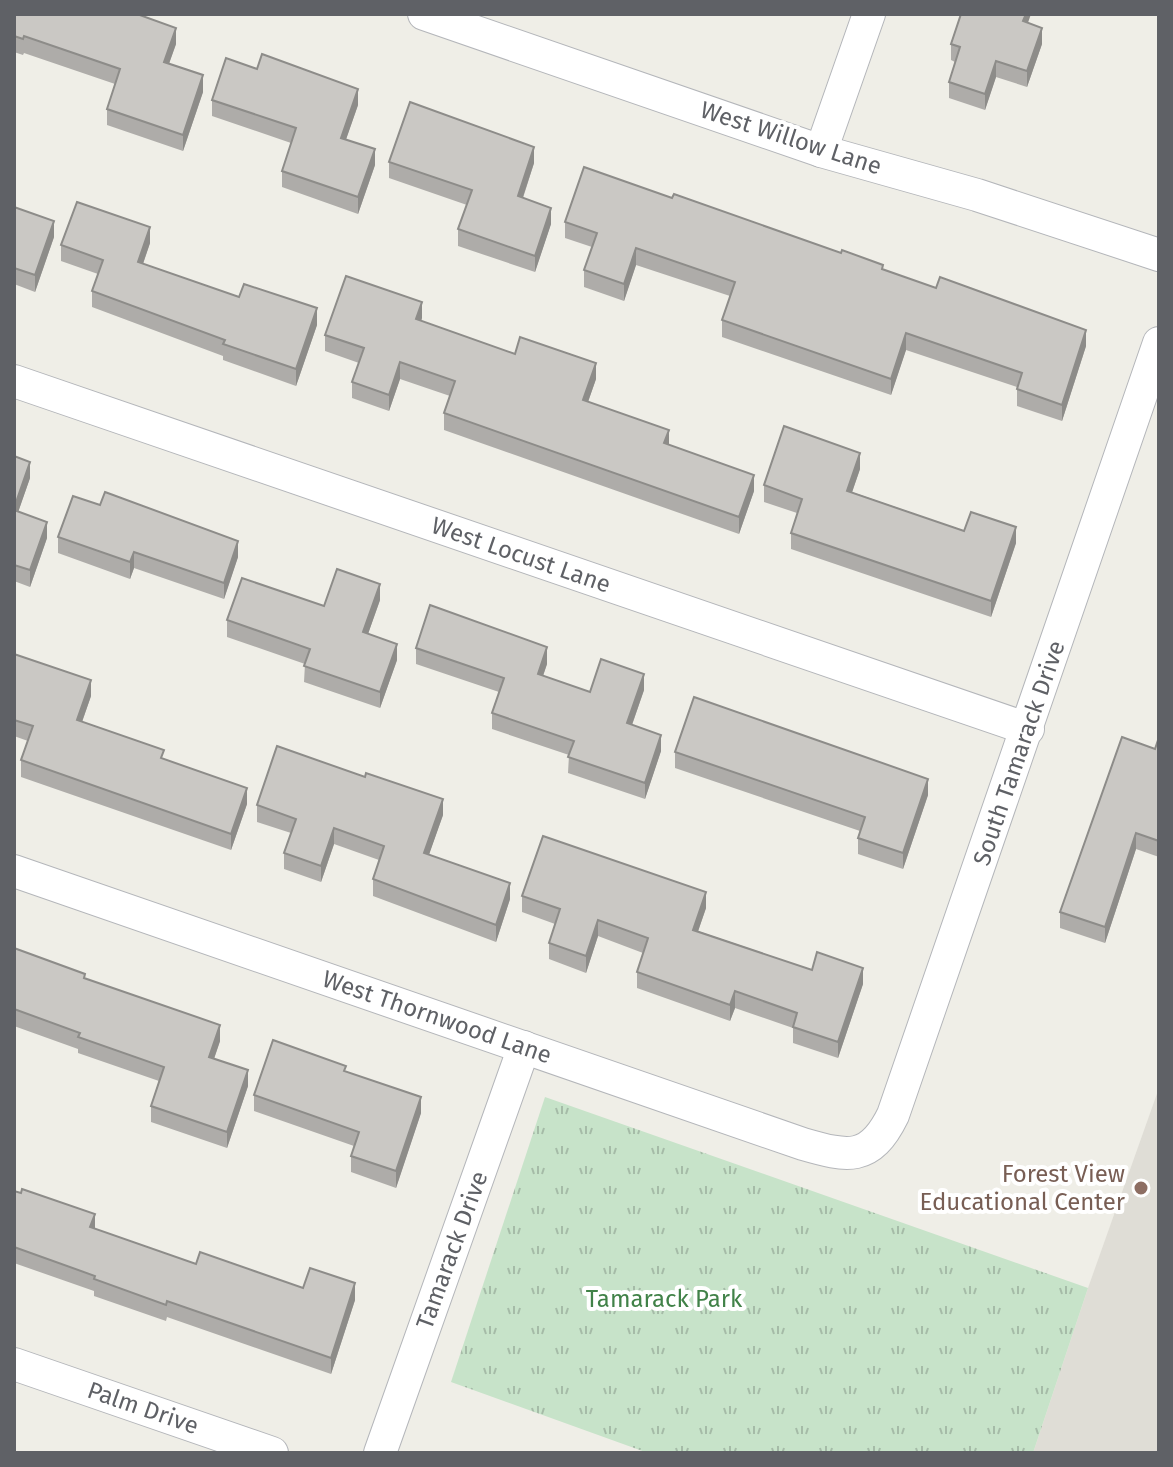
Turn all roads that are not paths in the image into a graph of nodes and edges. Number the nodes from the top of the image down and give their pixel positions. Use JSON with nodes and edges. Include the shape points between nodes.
{"nodes":[{"id":1,"x":424,"y":14,"type":"edge"},
{"id":2,"x":869,"y":14,"type":"edge"},
{"id":3,"x":821,"y":151,"type":"junction"},
{"id":4,"x":1159,"y":255,"type":"edge"},
{"id":5,"x":1159,"y":343,"type":"edge"},
{"id":6,"x":14,"y":381,"type":"edge"},
{"id":7,"x":1028,"y":729,"type":"junction"},
{"id":8,"x":14,"y":871,"type":"edge"},
{"id":9,"x":524,"y":1047,"type":"junction"},
{"id":10,"x":862,"y":1153,"type":"joint"},
{"id":11,"x":14,"y":1364,"type":"edge"},
{"id":12,"x":272,"y":1453,"type":"edge"},
{"id":13,"x":380,"y":1453,"type":"edge"}],
"edges":[{"from":1,"to":3,"type":"street","name":"West Willow Lane"},
{"from":2,"to":3,"type":"street"},
{"from":3,"to":4,"type":"street","name":"West Willow Lane"},
{"from":5,"to":7,"type":"street","name":"South Tamarack Drive"},
{"from":6,"to":7,"type":"street","name":"West Locust Lane"},
{"from":7,"to":10,"type":"street","name":"South Tamarack Drive","via":[[893,1115],[884,1133]]},
{"from":8,"to":9,"type":"street","name":"West Thornwood Lane"},
{"from":9,"to":10,"type":"street","name":"West Thornwood Lane","via":[[803,1144]]},
{"from":9,"to":13,"type":"street","name":"Tamarack Drive"},
{"from":11,"to":12,"type":"street","name":"Palm Drive"}]}
